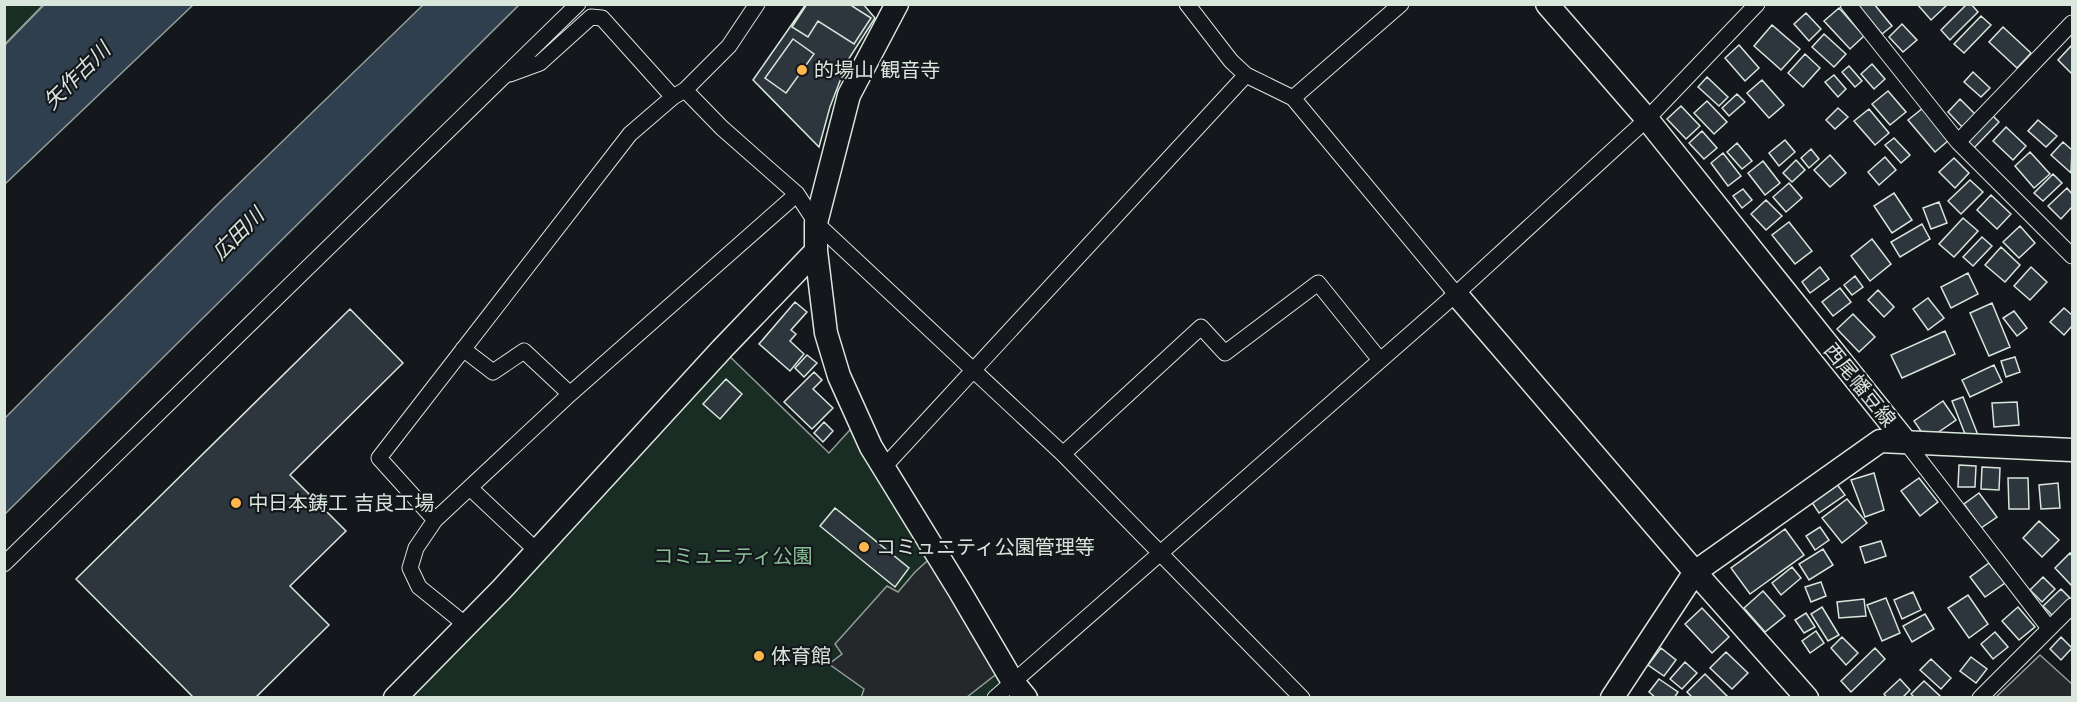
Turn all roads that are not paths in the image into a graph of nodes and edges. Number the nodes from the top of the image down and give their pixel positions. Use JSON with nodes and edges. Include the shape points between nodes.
{"nodes":[{"id":1,"x":578,"y":4,"type":"edge"},
{"id":2,"x":757,"y":4,"type":"edge"},
{"id":3,"x":897,"y":4,"type":"edge"},
{"id":4,"x":1187,"y":4,"type":"edge"},
{"id":5,"x":1401,"y":4,"type":"edge"},
{"id":6,"x":1547,"y":4,"type":"edge"},
{"id":7,"x":1757,"y":4,"type":"edge"},
{"id":8,"x":1848,"y":4,"type":"edge"},
{"id":9,"x":2073,"y":22,"type":"edge"},
{"id":10,"x":1246,"y":75,"type":"junction"},
{"id":11,"x":504,"y":76,"type":"junction"},
{"id":12,"x":679,"y":93,"type":"junction"},
{"id":13,"x":1293,"y":98,"type":"junction"},
{"id":14,"x":1647,"y":119,"type":"junction"},
{"id":15,"x":1958,"y":142,"type":"junction"},
{"id":16,"x":797,"y":194,"type":"junction"},
{"id":17,"x":816,"y":223,"type":"junction"},
{"id":18,"x":2071,"y":249,"type":"edge"},
{"id":19,"x":816,"y":251,"type":"junction"},
{"id":20,"x":1456,"y":294,"type":"junction"},
{"id":21,"x":463,"y":349,"type":"junction"},
{"id":22,"x":1380,"y":360,"type":"junction"},
{"id":23,"x":973,"y":372,"type":"junction"},
{"id":24,"x":570,"y":394,"type":"junction"},
{"id":25,"x":1905,"y":441,"type":"junction"},
{"id":26,"x":2073,"y":450,"type":"edge"},
{"id":27,"x":1063,"y":454,"type":"junction"},
{"id":28,"x":884,"y":468,"type":"junction"},
{"id":29,"x":470,"y":488,"type":"junction"},
{"id":30,"x":435,"y":520,"type":"junction"},
{"id":31,"x":537,"y":551,"type":"junction"},
{"id":32,"x":1162,"y":553,"type":"junction"},
{"id":33,"x":4,"y":564,"type":"edge"},
{"id":34,"x":1695,"y":572,"type":"junction"},
{"id":35,"x":2073,"y":606,"type":"edge"},
{"id":36,"x":466,"y":625,"type":"junction"},
{"id":37,"x":2049,"y":628,"type":"junction"},
{"id":38,"x":1020,"y":690,"type":"edge"},
{"id":39,"x":395,"y":698,"type":"edge"},
{"id":40,"x":995,"y":698,"type":"edge"},
{"id":41,"x":1302,"y":698,"type":"edge"},
{"id":42,"x":1612,"y":698,"type":"edge"},
{"id":43,"x":1807,"y":698,"type":"edge"},
{"id":44,"x":1980,"y":698,"type":"edge"}],
"edges":[{"from":1,"to":11,"type":"street"},
{"from":2,"to":12,"type":"street","via":[[729,46]]},
{"from":3,"to":17,"type":"street","via":[[849,95]]},
{"from":4,"to":10,"type":"street"},
{"from":5,"to":13,"type":"street"},
{"from":6,"to":14,"type":"street","name":"西尾幡豆線"},
{"from":7,"to":14,"type":"street"},
{"from":8,"to":15,"type":"street"},
{"from":9,"to":15,"type":"street"},
{"from":10,"to":13,"type":"street"},
{"from":10,"to":23,"type":"street"},
{"from":11,"to":12,"type":"street","via":[[540,63],[591,17],[602,18]]},
{"from":11,"to":33,"type":"street"},
{"from":12,"to":16,"type":"street"},
{"from":12,"to":21,"type":"street","via":[[630,134]]},
{"from":13,"to":20,"type":"street"},
{"from":14,"to":20,"type":"street"},
{"from":14,"to":25,"type":"street","name":"西尾幡豆線"},
{"from":15,"to":18,"type":"street"},
{"from":16,"to":17,"type":"street"},
{"from":16,"to":24,"type":"street"},
{"from":17,"to":19,"type":"street"},
{"from":17,"to":23,"type":"street"},
{"from":19,"to":28,"type":"street","via":[[826,333],[858,421]]},
{"from":19,"to":31,"type":"street"},
{"from":20,"to":22,"type":"street"},
{"from":20,"to":34,"type":"street"},
{"from":21,"to":24,"type":"street","via":[[493,372],[524,351]]},
{"from":21,"to":30,"type":"street","via":[[379,458]]},
{"from":22,"to":27,"type":"street","via":[[1318,283],[1225,353],[1201,327]]},
{"from":22,"to":32,"type":"street"},
{"from":23,"to":27,"type":"street"},
{"from":23,"to":28,"type":"street"},
{"from":24,"to":29,"type":"street"},
{"from":25,"to":26,"type":"street"},
{"from":25,"to":34,"type":"street","name":"西尾幡豆線","via":[[1880,441]]},
{"from":25,"to":37,"type":"street"},
{"from":27,"to":32,"type":"street"},
{"from":28,"to":38,"type":"street"},
{"from":29,"to":30,"type":"street"},
{"from":29,"to":31,"type":"street"},
{"from":30,"to":36,"type":"street","via":[[416,548],[410,568],[419,588]]},
{"from":31,"to":36,"type":"street"},
{"from":32,"to":38,"type":"street"},
{"from":32,"to":41,"type":"street"},
{"from":34,"to":42,"type":"street"},
{"from":34,"to":43,"type":"street"},
{"from":35,"to":37,"type":"street"},
{"from":36,"to":39,"type":"street"},
{"from":37,"to":44,"type":"street"},
{"from":38,"to":40,"type":"street"}]}
